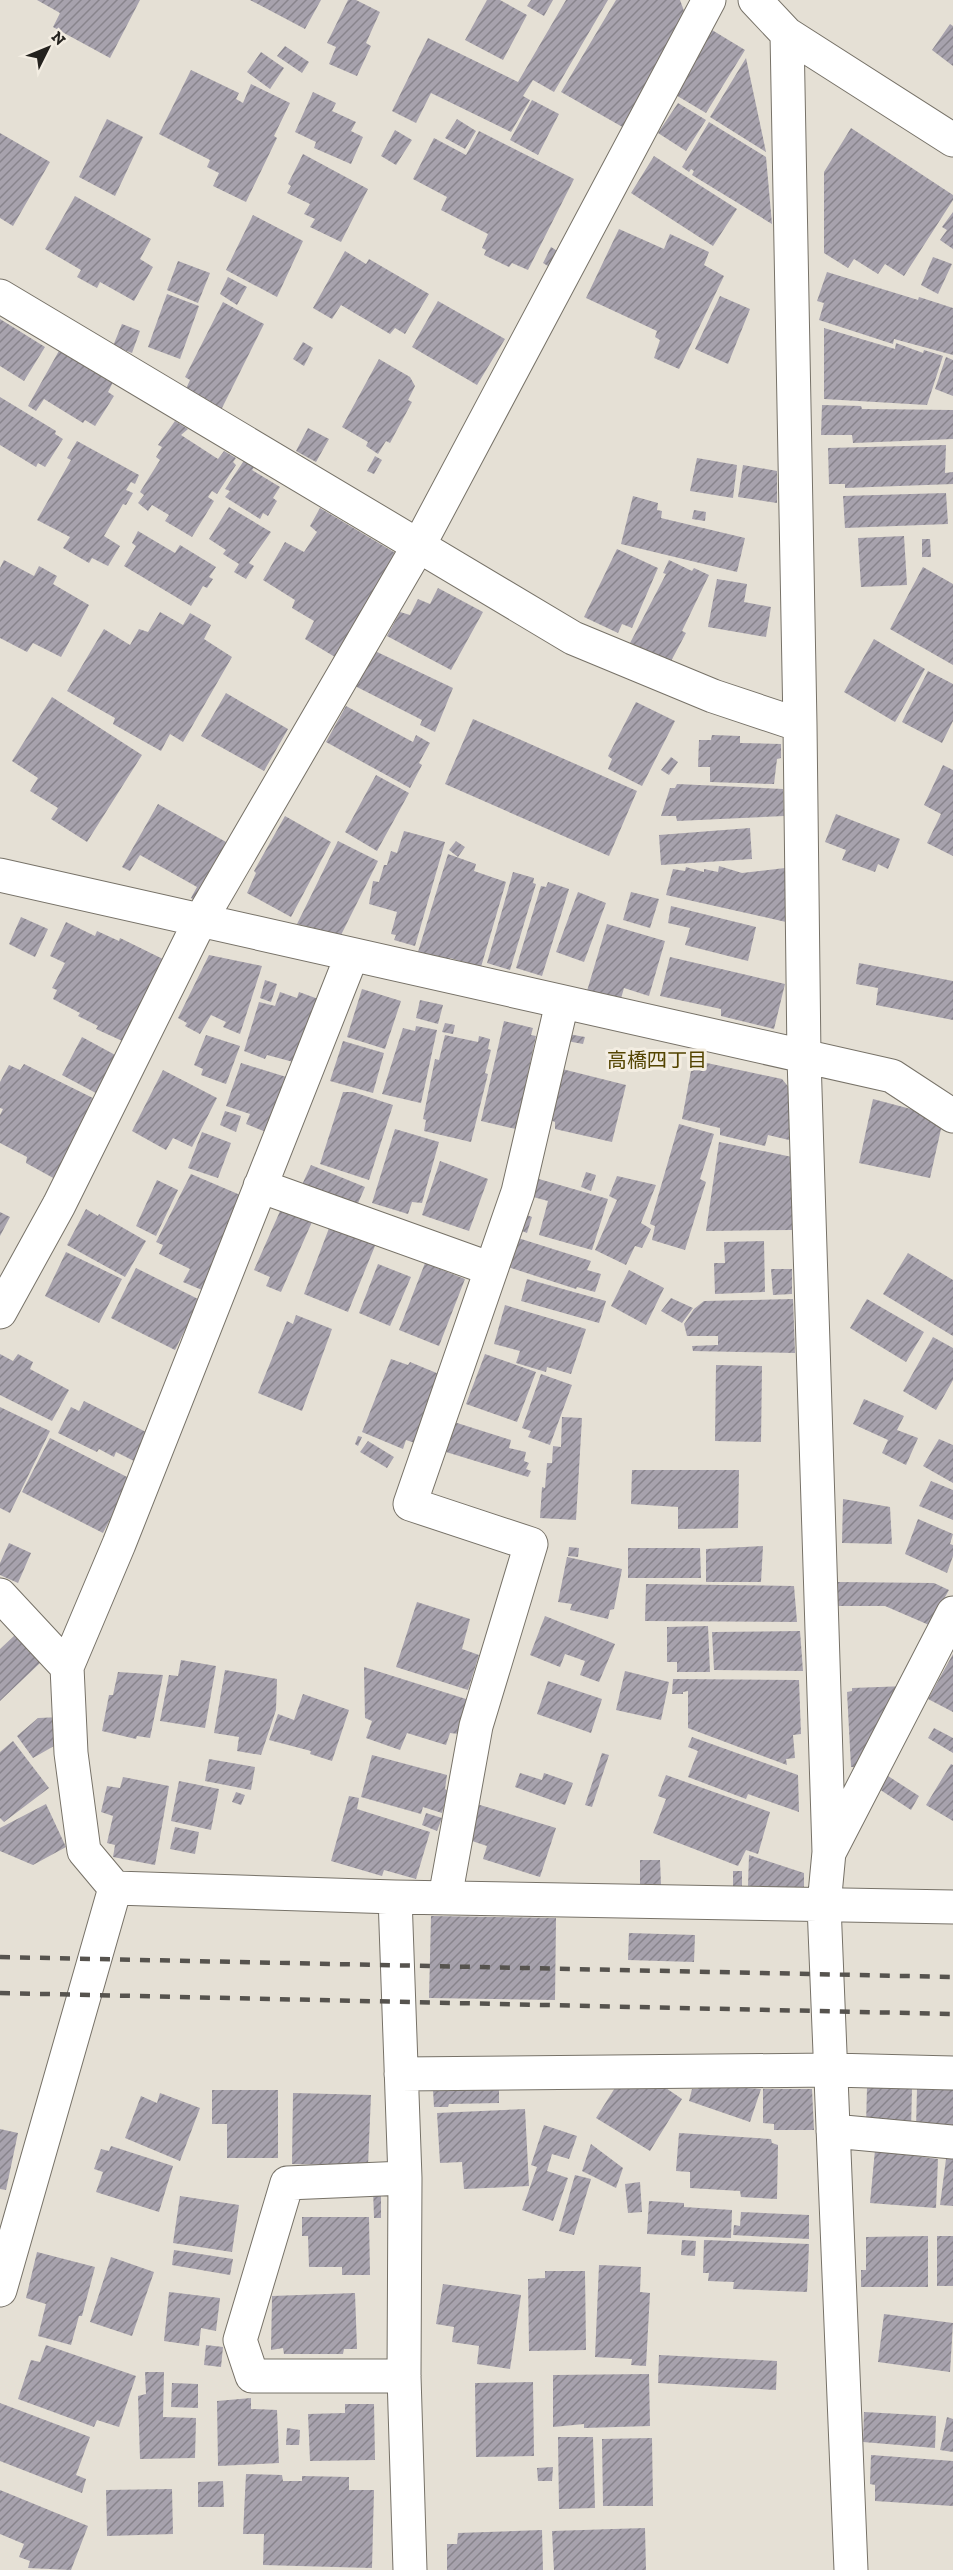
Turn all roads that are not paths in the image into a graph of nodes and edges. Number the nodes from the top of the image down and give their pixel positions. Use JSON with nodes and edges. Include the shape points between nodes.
{"nodes":[{"id":1,"x":709,"y":0,"type":"edge"},
{"id":2,"x":755,"y":0,"type":"edge"},
{"id":3,"x":787,"y":33,"type":"junction"},
{"id":4,"x":953,"y":140,"type":"edge"},
{"id":5,"x":0,"y":296,"type":"edge"},
{"id":6,"x":418,"y":545,"type":"junction"},
{"id":7,"x":800,"y":725,"type":"junction"},
{"id":8,"x":0,"y":875,"type":"edge"},
{"id":9,"x":200,"y":921,"type":"junction"},
{"id":10,"x":352,"y":955,"type":"junction"},
{"id":11,"x":562,"y":1003,"type":"junction"},
{"id":12,"x":804,"y":1058,"type":"junction"},
{"id":13,"x":953,"y":1116,"type":"edge"},
{"id":14,"x":260,"y":1186,"type":"junction"},
{"id":15,"x":491,"y":1269,"type":"junction"},
{"id":16,"x":0,"y":1312,"type":"edge"},
{"id":17,"x":0,"y":1595,"type":"edge"},
{"id":18,"x":953,"y":1613,"type":"edge"},
{"id":19,"x":67,"y":1667,"type":"junction"},
{"id":20,"x":829,"y":1852,"type":"junction"},
{"id":21,"x":115,"y":1888,"type":"junction"},
{"id":22,"x":395,"y":1897,"type":"junction"},
{"id":23,"x":445,"y":1898,"type":"junction"},
{"id":24,"x":824,"y":1905,"type":"junction"},
{"id":25,"x":953,"y":1906,"type":"edge"},
{"id":26,"x":831,"y":2070,"type":"junction"},
{"id":27,"x":953,"y":2073,"type":"edge"},
{"id":28,"x":401,"y":2074,"type":"junction"},
{"id":29,"x":833,"y":2131,"type":"junction"},
{"id":30,"x":953,"y":2142,"type":"edge"},
{"id":31,"x":405,"y":2178,"type":"junction"},
{"id":32,"x":0,"y":2290,"type":"edge"},
{"id":33,"x":404,"y":2376,"type":"junction"},
{"id":34,"x":410,"y":2570,"type":"edge"},
{"id":35,"x":851,"y":2570,"type":"edge"}],
"edges":[{"from":1,"to":6,"type":"street"},
{"from":2,"to":3,"type":"street"},
{"from":3,"to":4,"type":"street"},
{"from":3,"to":7,"type":"street"},
{"from":5,"to":6,"type":"street"},
{"from":6,"to":7,"type":"street","via":[[573,638],[713,696]]},
{"from":6,"to":9,"type":"street"},
{"from":7,"to":12,"type":"street"},
{"from":8,"to":9,"type":"street"},
{"from":9,"to":10,"type":"street"},
{"from":9,"to":16,"type":"street","via":[[59,1205]]},
{"from":10,"to":11,"type":"street"},
{"from":10,"to":14,"type":"street"},
{"from":11,"to":12,"type":"street"},
{"from":11,"to":15,"type":"street","via":[[518,1192]]},
{"from":12,"to":13,"type":"street","via":[[892,1076]]},
{"from":12,"to":20,"type":"street"},
{"from":14,"to":15,"type":"street"},
{"from":14,"to":19,"type":"street"},
{"from":15,"to":23,"type":"street","via":[[410,1504],[531,1544],[476,1726]]},
{"from":17,"to":19,"type":"street"},
{"from":18,"to":20,"type":"street"},
{"from":19,"to":21,"type":"street","via":[[71,1753],[84,1851]]},
{"from":20,"to":24,"type":"street"},
{"from":21,"to":22,"type":"street"},
{"from":21,"to":32,"type":"street"},
{"from":22,"to":23,"type":"street"},
{"from":22,"to":28,"type":"street"},
{"from":23,"to":24,"type":"street"},
{"from":24,"to":25,"type":"street"},
{"from":24,"to":26,"type":"street"},
{"from":26,"to":27,"type":"street"},
{"from":26,"to":28,"type":"street"},
{"from":26,"to":29,"type":"street"},
{"from":28,"to":31,"type":"street"},
{"from":29,"to":30,"type":"street"},
{"from":29,"to":35,"type":"street"},
{"from":31,"to":33,"type":"street"},
{"from":31,"to":33,"type":"street","via":[[287,2183],[240,2340],[252,2376]]},
{"from":33,"to":34,"type":"street"}]}
